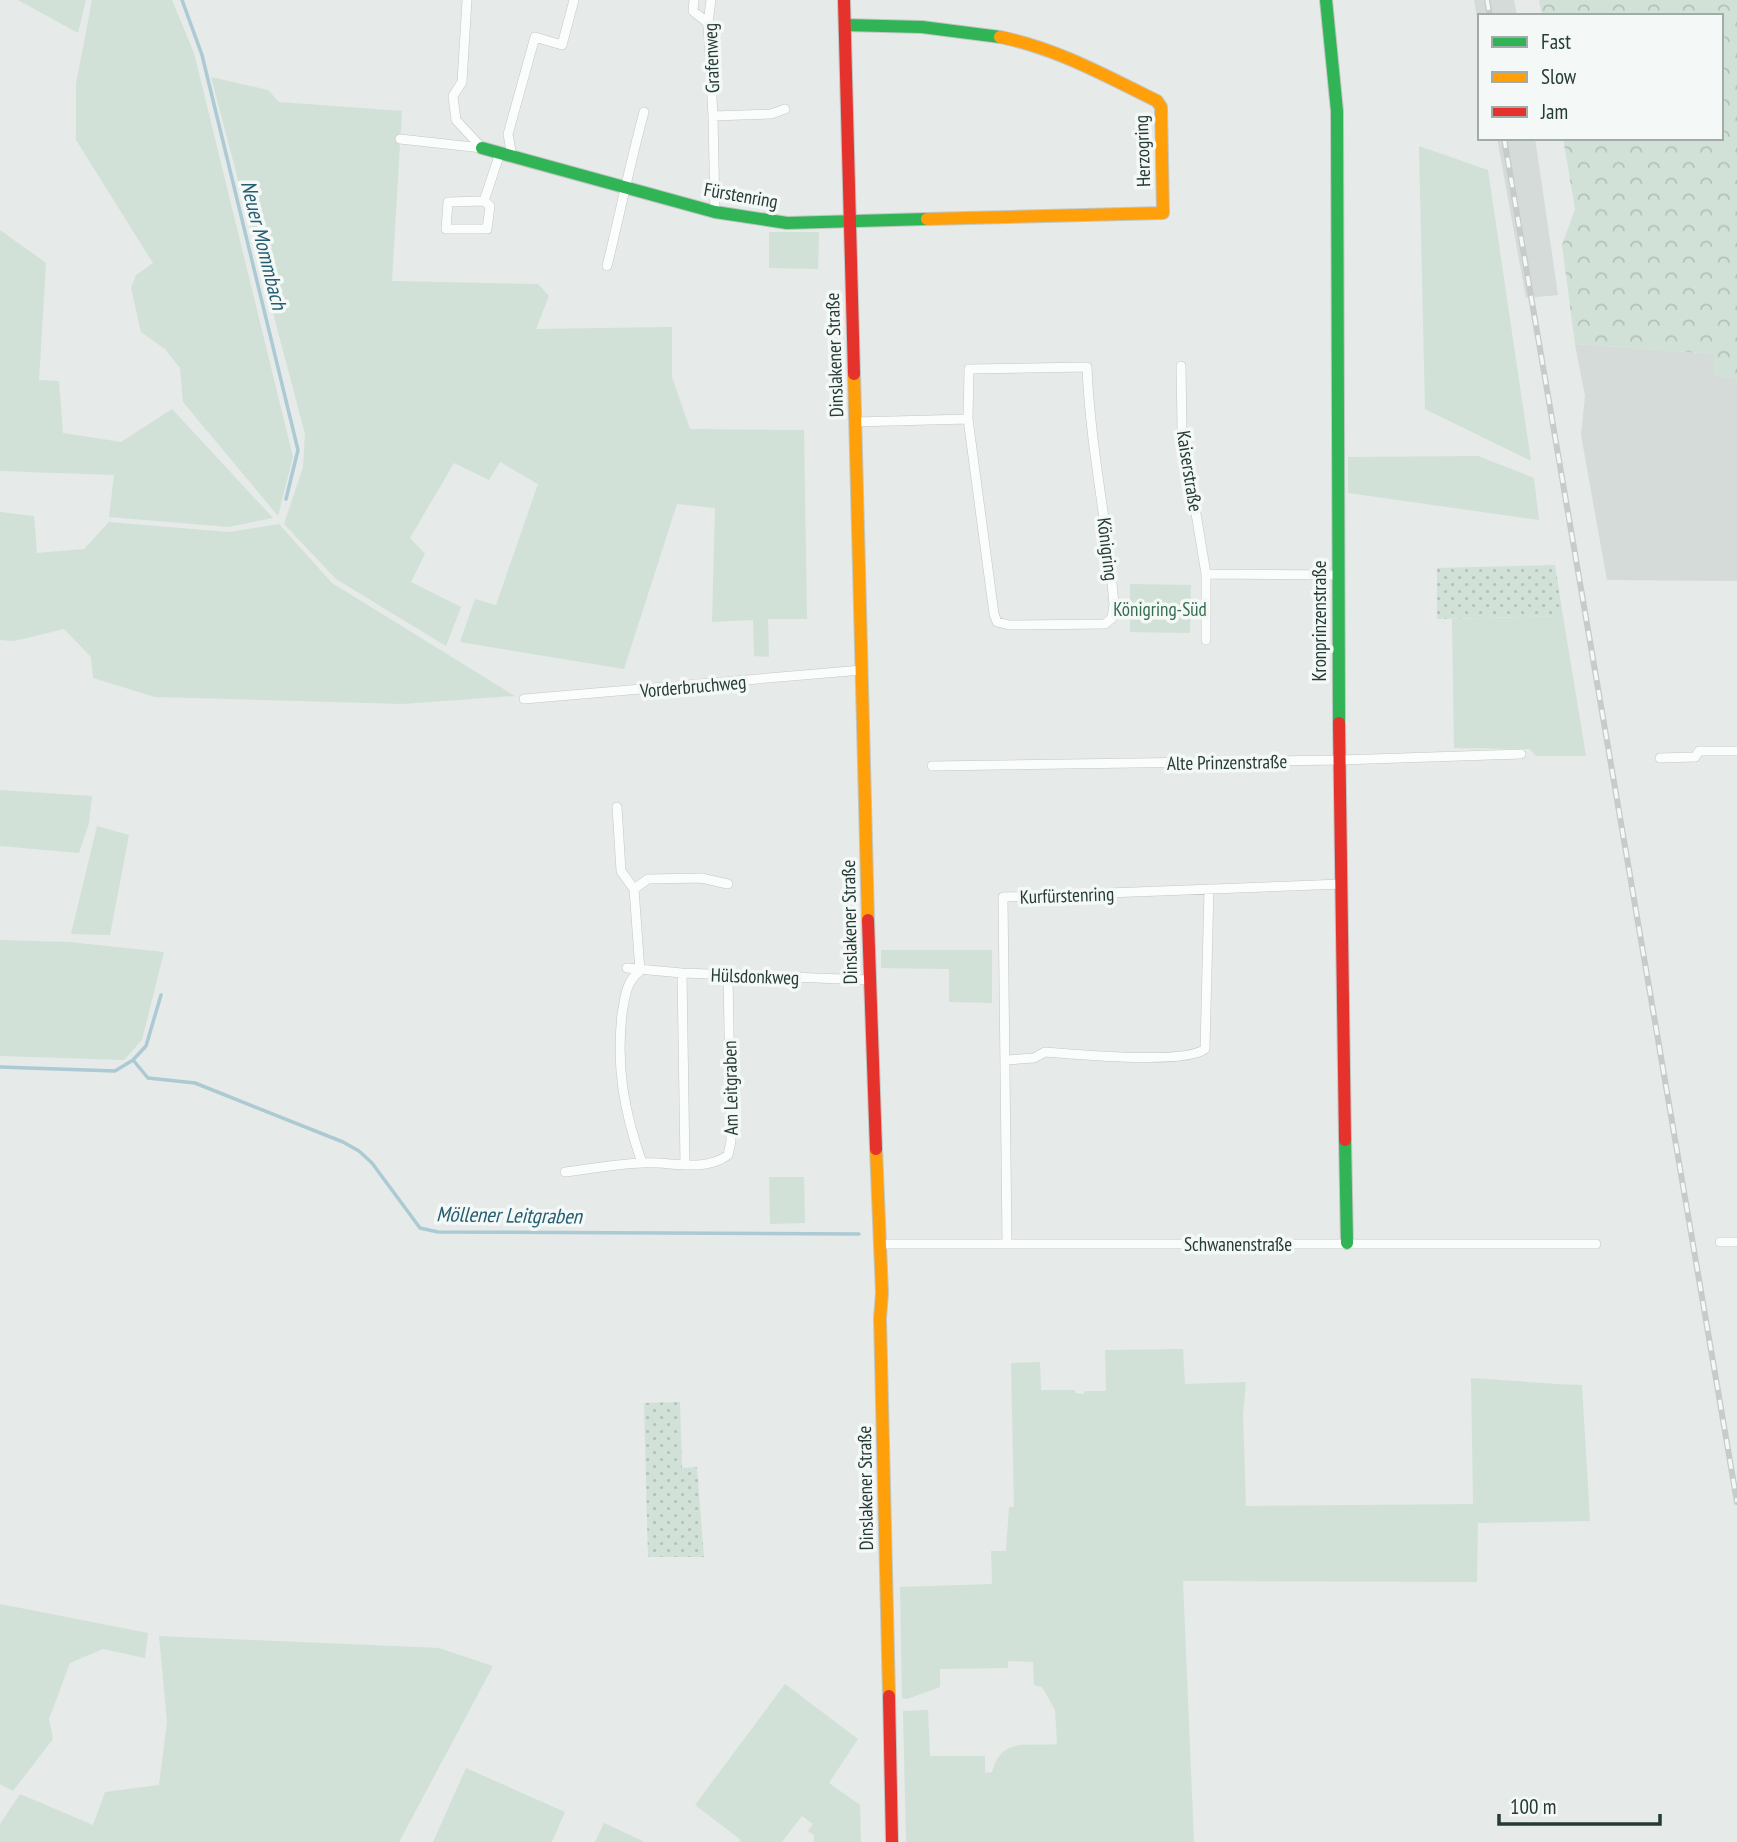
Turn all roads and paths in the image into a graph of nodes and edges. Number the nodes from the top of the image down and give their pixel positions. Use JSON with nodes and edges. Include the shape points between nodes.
{"nodes":[{"id":1,"x":467,"y":0,"type":"edge"},
{"id":2,"x":574,"y":0,"type":"edge"},
{"id":3,"x":694,"y":0,"type":"edge"},
{"id":4,"x":711,"y":0,"type":"edge"},
{"id":5,"x":844,"y":0,"type":"edge"},
{"id":6,"x":1326,"y":0,"type":"edge"},
{"id":7,"x":708,"y":23,"type":"junction"},
{"id":8,"x":845,"y":24,"type":"junction"},
{"id":9,"x":785,"y":109,"type":"dead end"},
{"id":10,"x":644,"y":112,"type":"dead end"},
{"id":11,"x":713,"y":116,"type":"junction"},
{"id":12,"x":400,"y":139,"type":"dead end"},
{"id":13,"x":482,"y":148,"type":"junction"},
{"id":14,"x":506,"y":155,"type":"junction"},
{"id":15,"x":627,"y":188,"type":"junction"},
{"id":16,"x":484,"y":201,"type":"junction"},
{"id":17,"x":715,"y":212,"type":"junction"},
{"id":18,"x":850,"y":221,"type":"junction"},
{"id":19,"x":607,"y":265,"type":"dead end"},
{"id":20,"x":1181,"y":366,"type":"dead end"},
{"id":21,"x":968,"y":419,"type":"junction"},
{"id":22,"x":855,"y":422,"type":"junction"},
{"id":23,"x":1206,"y":575,"type":"junction"},
{"id":24,"x":1338,"y":575,"type":"junction"},
{"id":25,"x":1206,"y":640,"type":"dead end"},
{"id":26,"x":862,"y":670,"type":"junction"},
{"id":27,"x":524,"y":699,"type":"dead end"},
{"id":28,"x":1737,"y":751,"type":"edge"},
{"id":29,"x":1521,"y":754,"type":"dead end"},
{"id":30,"x":1660,"y":758,"type":"dead end"},
{"id":31,"x":1340,"y":760,"type":"junction"},
{"id":32,"x":932,"y":766,"type":"dead end"},
{"id":33,"x":617,"y":807,"type":"dead end"},
{"id":34,"x":728,"y":884,"type":"dead end"},
{"id":35,"x":1342,"y":884,"type":"junction"},
{"id":36,"x":634,"y":889,"type":"junction"},
{"id":37,"x":1209,"y":889,"type":"junction"},
{"id":38,"x":627,"y":968,"type":"dead end"},
{"id":39,"x":640,"y":971,"type":"junction"},
{"id":40,"x":682,"y":973,"type":"junction"},
{"id":41,"x":729,"y":975,"type":"junction"},
{"id":42,"x":870,"y":980,"type":"junction"},
{"id":43,"x":1006,"y":1060,"type":"junction"},
{"id":44,"x":642,"y":1163,"type":"junction"},
{"id":45,"x":685,"y":1165,"type":"junction"},
{"id":46,"x":565,"y":1172,"type":"dead end"},
{"id":47,"x":1720,"y":1242,"type":"dead end"},
{"id":48,"x":1737,"y":1242,"type":"edge"},
{"id":49,"x":1007,"y":1243,"type":"junction"},
{"id":50,"x":1347,"y":1243,"type":"junction"},
{"id":51,"x":880,"y":1244,"type":"junction"},
{"id":52,"x":1596,"y":1244,"type":"dead end"},
{"id":53,"x":892,"y":1842,"type":"edge"}],
"edges":[{"from":1,"to":13,"type":"street","via":[[462,82],[453,96],[456,120]]},
{"from":2,"to":14,"type":"street","via":[[562,45],[535,37]]},
{"from":3,"to":7,"type":"street","via":[[693,10]]},
{"from":4,"to":7,"type":"street","name":"Grafenweg"},
{"from":5,"to":8,"type":"street","name":"Dinslakener Straße"},
{"from":6,"to":24,"type":"street","name":"Kronprinzenstraße","via":[[1337,111]]},
{"from":7,"to":11,"type":"street","name":"Grafenweg"},
{"from":8,"to":18,"type":"street","name":"Dinslakener Straße"},
{"from":8,"to":18,"type":"street","name":"Herzogring","via":[[942,28],[1049,50],[1157,101],[1161,107],[1163,213]]},
{"from":9,"to":11,"type":"street","name":"Grafenweg","via":[[771,114]]},
{"from":10,"to":15,"type":"street"},
{"from":11,"to":17,"type":"street","name":"Grafenweg"},
{"from":12,"to":13,"type":"street","name":"Fürstenring"},
{"from":13,"to":14,"type":"street","name":"Fürstenring"},
{"from":14,"to":15,"type":"street","name":"Fürstenring"},
{"from":14,"to":16,"type":"street"},
{"from":15,"to":17,"type":"street","name":"Fürstenring"},
{"from":15,"to":19,"type":"street"},
{"from":16,"to":16,"type":"street","via":[[490,206],[487,229],[446,229],[448,202]]},
{"from":17,"to":18,"type":"street","name":"Fürstenring","via":[[787,223]]},
{"from":18,"to":22,"type":"street","name":"Dinslakener Straße"},
{"from":20,"to":23,"type":"street","name":"Kaiserstraße","via":[[1182,429]]},
{"from":21,"to":21,"type":"street","name":"Königring","via":[[969,369],[1087,367],[1114,606],[1112,618],[1105,624],[998,622]]},
{"from":21,"to":22,"type":"street"},
{"from":22,"to":26,"type":"street","name":"Dinslakener Straße"},
{"from":23,"to":24,"type":"street"},
{"from":23,"to":25,"type":"street","name":"Kaiserstraße"},
{"from":24,"to":31,"type":"street","name":"Kronprinzenstraße"},
{"from":26,"to":27,"type":"street","name":"Vorderbruchweg"},
{"from":26,"to":42,"type":"street","name":"Dinslakener Straße"},
{"from":28,"to":30,"type":"street"},
{"from":29,"to":31,"type":"street","name":"Alte Prinzenstraße"},
{"from":31,"to":32,"type":"street","name":"Alte Prinzenstraße"},
{"from":31,"to":35,"type":"street","name":"Kronprinzenstraße"},
{"from":33,"to":36,"type":"street","via":[[621,871]]},
{"from":34,"to":36,"type":"street","via":[[701,878],[648,879]]},
{"from":35,"to":37,"type":"street","name":"Kurfürstenring"},
{"from":35,"to":50,"type":"street","name":"Kronprinzenstraße"},
{"from":36,"to":39,"type":"street"},
{"from":37,"to":43,"type":"street","via":[[1205,1049],[1187,1056],[1045,1052],[1034,1058]]},
{"from":37,"to":43,"type":"street","name":"Kurfürstenring","via":[[1003,897]]},
{"from":38,"to":39,"type":"street","name":"Hülsdonkweg"},
{"from":39,"to":40,"type":"street","name":"Hülsdonkweg"},
{"from":39,"to":44,"type":"street","via":[[631,978],[624,999],[619,1041],[621,1086]]},
{"from":40,"to":41,"type":"street","name":"Hülsdonkweg"},
{"from":40,"to":45,"type":"street"},
{"from":41,"to":42,"type":"street","name":"Hülsdonkweg"},
{"from":41,"to":45,"type":"street","name":"Am Leitgraben","via":[[728,1155],[717,1163]]},
{"from":42,"to":51,"type":"street","name":"Dinslakener Straße"},
{"from":43,"to":49,"type":"street","name":"Kurfürstenring"},
{"from":44,"to":45,"type":"street","name":"Am Leitgraben"},
{"from":44,"to":46,"type":"street","name":"Am Leitgraben"},
{"from":47,"to":48,"type":"street"},
{"from":49,"to":50,"type":"street","name":"Schwanenstraße"},
{"from":49,"to":51,"type":"street","name":"Schwanenstraße"},
{"from":50,"to":52,"type":"street","name":"Schwanenstraße"},
{"from":51,"to":53,"type":"street","name":"Dinslakener Straße"}]}
